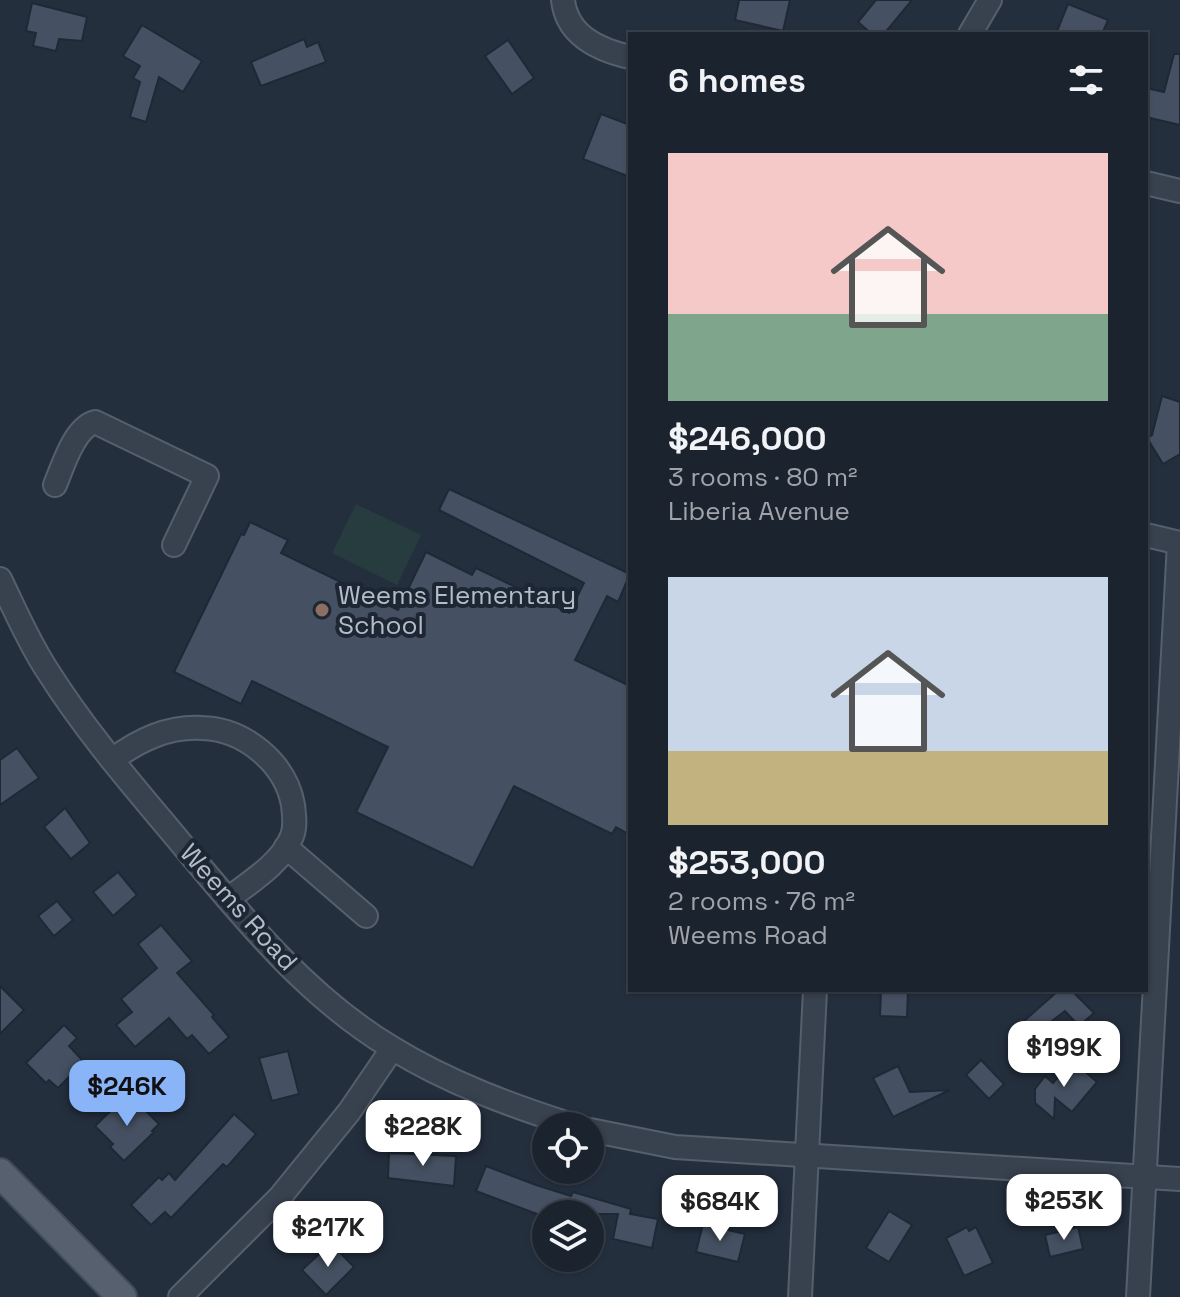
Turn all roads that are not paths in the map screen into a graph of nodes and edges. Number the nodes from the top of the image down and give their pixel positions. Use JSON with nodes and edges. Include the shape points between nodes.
{"nodes":[{"id":1,"x":563,"y":0,"type":"edge"},
{"id":2,"x":990,"y":0,"type":"edge"},
{"id":3,"x":971,"y":32,"type":"edge"},
{"id":4,"x":628,"y":56,"type":"edge"},
{"id":5,"x":1148,"y":183,"type":"edge"},
{"id":6,"x":1180,"y":191,"type":"edge"},
{"id":7,"x":55,"y":485,"type":"dead end"},
{"id":8,"x":1148,"y":535,"type":"edge"},
{"id":9,"x":1180,"y":543,"type":"edge"},
{"id":10,"x":174,"y":545,"type":"dead end"},
{"id":11,"x":0,"y":579,"type":"edge"},
{"id":12,"x":112,"y":760,"type":"junction"},
{"id":13,"x":286,"y":847,"type":"junction"},
{"id":14,"x":228,"y":899,"type":"junction"},
{"id":15,"x":366,"y":916,"type":"dead end"},
{"id":16,"x":815,"y":992,"type":"edge"},
{"id":17,"x":392,"y":1049,"type":"junction"},
{"id":18,"x":532,"y":1112,"type":"edge"},
{"id":19,"x":604,"y":1133,"type":"edge"},
{"id":20,"x":807,"y":1156,"type":"junction"},
{"id":21,"x":0,"y":1173,"type":"edge"},
{"id":22,"x":1144,"y":1178,"type":"junction"},
{"id":23,"x":1180,"y":1179,"type":"edge"},
{"id":24,"x":122,"y":1297,"type":"edge"},
{"id":25,"x":180,"y":1297,"type":"edge"},
{"id":26,"x":800,"y":1297,"type":"edge"},
{"id":27,"x":1138,"y":1297,"type":"edge"}],
"edges":[{"from":1,"to":4,"type":"street","via":[[582,37]]},
{"from":2,"to":3,"type":"street"},
{"from":5,"to":6,"type":"street"},
{"from":7,"to":10,"type":"street","via":[[80,433],[95,422],[207,476]]},
{"from":8,"to":9,"type":"street"},
{"from":9,"to":22,"type":"street"},
{"from":11,"to":12,"type":"street","name":"Weems Road","via":[[48,672]]},
{"from":12,"to":13,"type":"street","via":[[158,734],[204,728],[235,735],[268,758],[287,784],[295,820]]},
{"from":12,"to":14,"type":"street","name":"Weems Road"},
{"from":13,"to":14,"type":"street"},
{"from":13,"to":15,"type":"street"},
{"from":14,"to":17,"type":"street","name":"Weems Road","via":[[323,997]]},
{"from":16,"to":20,"type":"street"},
{"from":17,"to":18,"type":"street","name":"Weems Road"},
{"from":17,"to":25,"type":"street","via":[[299,1175]]},
{"from":19,"to":20,"type":"street","via":[[675,1147]]},
{"from":20,"to":22,"type":"street"},
{"from":20,"to":26,"type":"street"},
{"from":21,"to":24,"type":"main road"},
{"from":22,"to":23,"type":"street"},
{"from":22,"to":27,"type":"street"}]}
